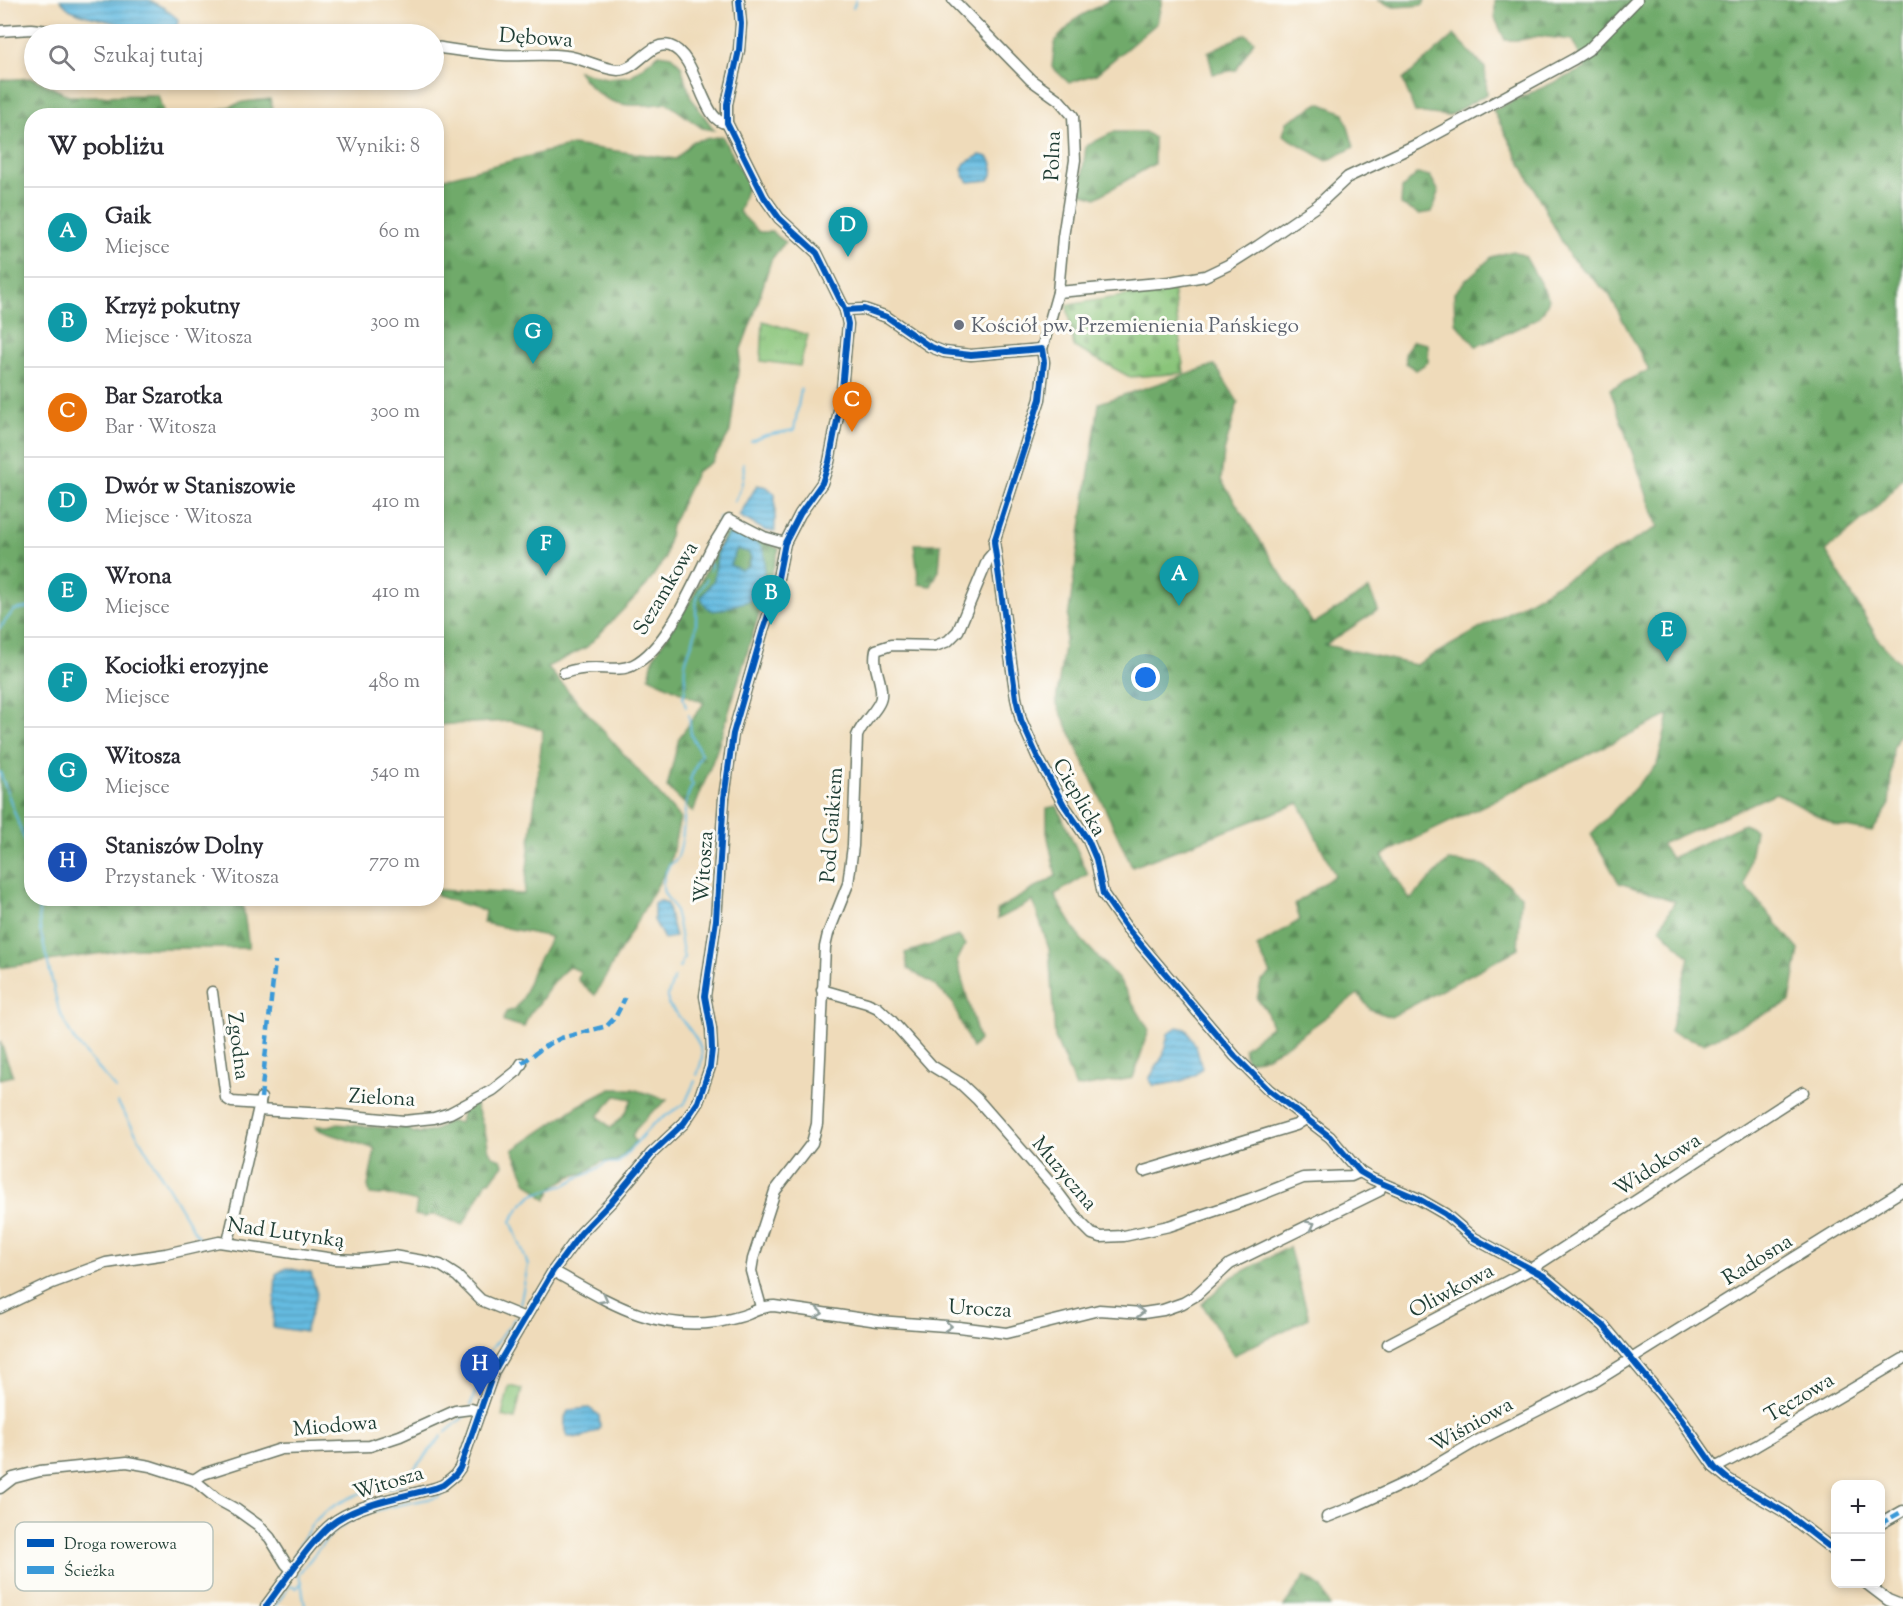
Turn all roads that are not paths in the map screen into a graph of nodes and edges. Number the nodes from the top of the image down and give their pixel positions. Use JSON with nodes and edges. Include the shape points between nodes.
{"nodes":[{"id":1,"x":739,"y":0,"type":"edge"},
{"id":2,"x":953,"y":0,"type":"edge"},
{"id":3,"x":1637,"y":0,"type":"edge"},
{"id":4,"x":24,"y":29,"type":"edge"},
{"id":5,"x":0,"y":31,"type":"edge"},
{"id":6,"x":444,"y":48,"type":"edge"},
{"id":7,"x":727,"y":123,"type":"junction"},
{"id":8,"x":1058,"y":292,"type":"junction"},
{"id":9,"x":845,"y":310,"type":"junction"},
{"id":10,"x":1042,"y":349,"type":"junction"},
{"id":11,"x":785,"y":543,"type":"junction"},
{"id":12,"x":994,"y":552,"type":"junction"},
{"id":13,"x":564,"y":672,"type":"dead end"},
{"id":14,"x":822,"y":990,"type":"junction"},
{"id":15,"x":212,"y":992,"type":"dead end"},
{"id":16,"x":522,"y":1064,"type":"dead end"},
{"id":17,"x":1803,"y":1092,"type":"dead end"},
{"id":18,"x":232,"y":1102,"type":"joint"},
{"id":19,"x":260,"y":1104,"type":"junction"},
{"id":20,"x":1307,"y":1118,"type":"junction"},
{"id":21,"x":1144,"y":1171,"type":"dead end"},
{"id":22,"x":1360,"y":1172,"type":"junction"},
{"id":23,"x":1382,"y":1184,"type":"junction"},
{"id":24,"x":1903,"y":1190,"type":"edge"},
{"id":25,"x":228,"y":1242,"type":"junction"},
{"id":26,"x":1531,"y":1269,"type":"junction"},
{"id":27,"x":553,"y":1271,"type":"junction"},
{"id":28,"x":761,"y":1307,"type":"junction"},
{"id":29,"x":0,"y":1308,"type":"edge"},
{"id":30,"x":525,"y":1318,"type":"junction"},
{"id":31,"x":1388,"y":1344,"type":"dead end"},
{"id":32,"x":1903,"y":1359,"type":"edge"},
{"id":33,"x":1631,"y":1360,"type":"junction"},
{"id":34,"x":480,"y":1412,"type":"junction"},
{"id":35,"x":1714,"y":1468,"type":"junction"},
{"id":36,"x":194,"y":1480,"type":"junction"},
{"id":37,"x":0,"y":1488,"type":"edge"},
{"id":38,"x":1903,"y":1510,"type":"edge"},
{"id":39,"x":1327,"y":1517,"type":"dead end"},
{"id":40,"x":1885,"y":1521,"type":"edge"},
{"id":41,"x":1831,"y":1548,"type":"edge"},
{"id":42,"x":293,"y":1571,"type":"junction"},
{"id":43,"x":1872,"y":1588,"type":"edge"},
{"id":44,"x":266,"y":1606,"type":"edge"},
{"id":45,"x":1903,"y":1606,"type":"edge"}],
"edges":[{"from":1,"to":7,"type":"street","via":[[739,50],[727,104]]},
{"from":2,"to":8,"type":"street","name":"Polna","via":[[1072,116],[1075,160]]},
{"from":3,"to":8,"type":"street","via":[[1588,50],[1418,144],[1348,177],[1318,205],[1228,265],[1205,276],[1170,282]]},
{"from":4,"to":5,"type":"street"},
{"from":6,"to":7,"type":"street","name":"Dębowa","via":[[500,55],[563,55],[621,70],[659,46],[672,46],[687,58],[717,119]]},
{"from":7,"to":9,"type":"street","name":"Witosza","via":[[764,196],[779,218],[817,253]]},
{"from":8,"to":10,"type":"street","name":"Polna"},
{"from":9,"to":10,"type":"street","via":[[864,309],[887,317],[944,352],[970,355]]},
{"from":9,"to":11,"type":"street","name":"Witosza","via":[[848,324],[842,394],[829,462],[822,483]]},
{"from":10,"to":12,"type":"street","name":"Cieplicka","via":[[1040,399],[997,527]]},
{"from":11,"to":13,"type":"street","name":"Sezamkowa","via":[[729,519],[692,590],[658,644],[644,657],[623,668]]},
{"from":11,"to":27,"type":"street","name":"Witosza","via":[[774,598],[733,734],[705,996],[712,1048],[706,1081],[684,1123],[581,1233]]},
{"from":12,"to":14,"type":"street","name":"Pod Gaikiem","via":[[958,631],[948,641],[935,646],[891,645],[876,650],[874,664],[882,698],[857,736],[852,859],[846,893],[828,934]]},
{"from":12,"to":20,"type":"street","name":"Cieplicka","via":[[1022,720],[1064,805],[1089,840],[1103,894],[1126,927],[1235,1056]]},
{"from":14,"to":22,"type":"street","name":"Muzyczna","via":[[878,1008],[932,1066],[977,1099],[1092,1234],[1124,1236],[1169,1226],[1304,1178],[1351,1176]]},
{"from":14,"to":28,"type":"street","name":"Pod Gaikiem","via":[[815,1134],[774,1191],[751,1271]]},
{"from":15,"to":18,"type":"street","name":"Zgodna","via":[[225,1093]]},
{"from":16,"to":19,"type":"street","name":"Zielona","via":[[493,1090],[434,1118],[404,1121]]},
{"from":17,"to":26,"type":"street","name":"Widokowa"},
{"from":18,"to":19,"type":"street","name":"Zielona"},
{"from":19,"to":25,"type":"street"},
{"from":20,"to":21,"type":"street","via":[[1296,1125]]},
{"from":20,"to":22,"type":"street","name":"Cieplicka","via":[[1330,1137]]},
{"from":22,"to":23,"type":"street"},
{"from":23,"to":26,"type":"street","via":[[1445,1214],[1472,1237]]},
{"from":28,"to":23,"type":"street","name":"Urocza","one_way":true,"via":[[1005,1333],[1099,1310],[1163,1310],[1196,1296],[1230,1264],[1379,1191]]},
{"from":24,"to":33,"type":"street","name":"Radosna"},
{"from":25,"to":29,"type":"street","name":"Nad Lutynką","via":[[209,1242],[181,1251],[106,1263]]},
{"from":25,"to":30,"type":"street","name":"Nad Lutynką","via":[[334,1259],[393,1256],[429,1262],[457,1276],[481,1300]]},
{"from":26,"to":31,"type":"street","name":"Oliwkowa"},
{"from":26,"to":33,"type":"street","via":[[1604,1326]]},
{"from":27,"to":28,"type":"street","name":"Urocza","one_way":true,"via":[[627,1311],[665,1321],[716,1322]]},
{"from":27,"to":30,"type":"street","name":"Witosza"},
{"from":30,"to":34,"type":"street","name":"Witosza","via":[[494,1371]]},
{"from":32,"to":35,"type":"street","name":"Tęczowa"},
{"from":33,"to":35,"type":"street","via":[[1681,1419]]},
{"from":33,"to":39,"type":"street","name":"Wiśniowa","via":[[1409,1481]]},
{"from":34,"to":36,"type":"street","name":"Miodowa","via":[[455,1411],[370,1446],[274,1450]]},
{"from":34,"to":42,"type":"street","name":"Witosza","via":[[455,1475],[443,1485],[359,1509],[336,1521]]},
{"from":35,"to":41,"type":"street","via":[[1783,1511]]},
{"from":36,"to":37,"type":"street","via":[[127,1462],[27,1474]]},
{"from":36,"to":42,"type":"street","via":[[258,1525]]},
{"from":38,"to":40,"type":"street"},
{"from":42,"to":44,"type":"street","name":"Witosza"},
{"from":43,"to":45,"type":"street"}]}
